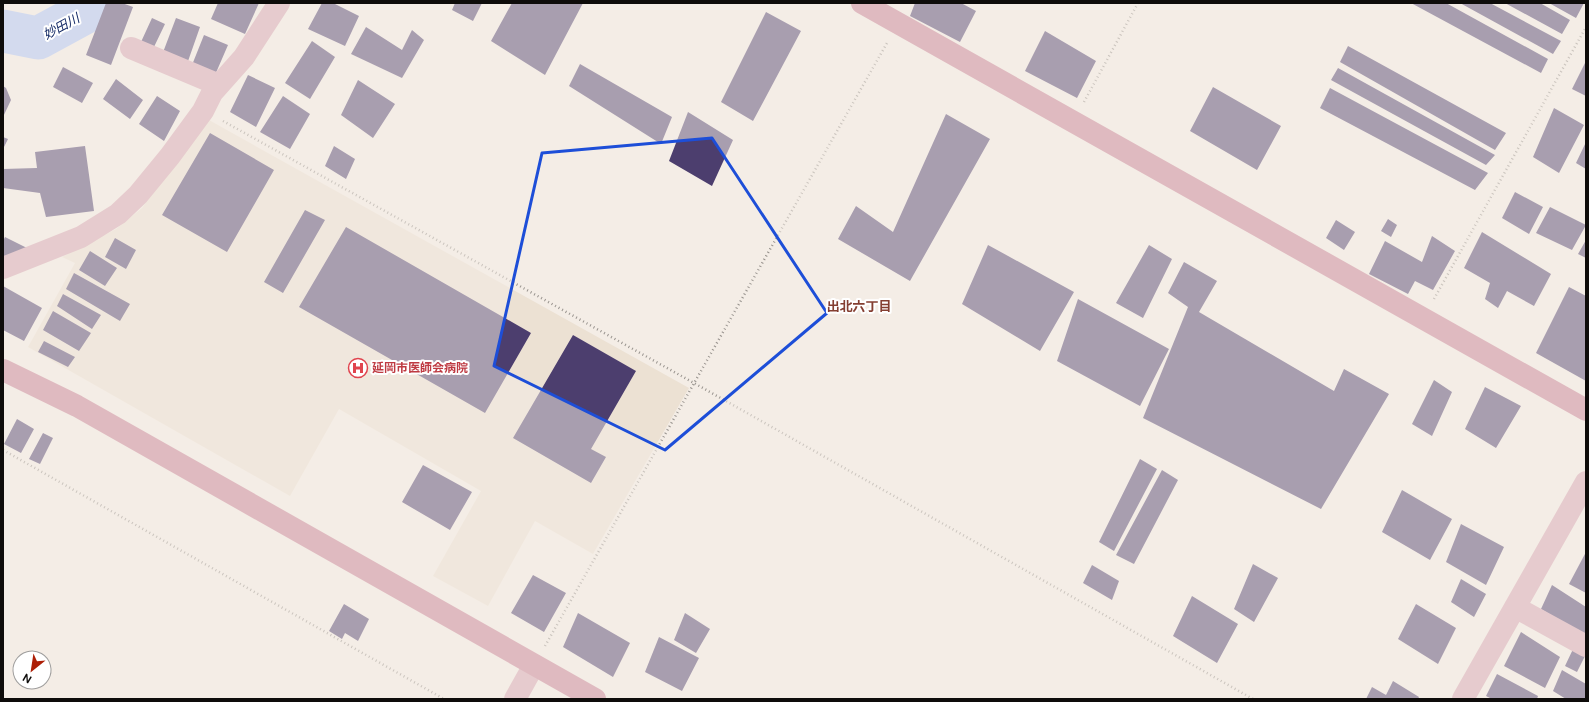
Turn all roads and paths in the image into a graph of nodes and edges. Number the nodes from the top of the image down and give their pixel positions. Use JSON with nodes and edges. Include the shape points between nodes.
{"nodes":[{"id":1,"x":279,"y":3,"type":"edge"},
{"id":2,"x":862,"y":3,"type":"edge"},
{"id":3,"x":1138,"y":3,"type":"edge"},
{"id":4,"x":898,"y":24,"type":"junction"},
{"id":5,"x":1586,"y":27,"type":"edge"},
{"id":6,"x":131,"y":48,"type":"dead end"},
{"id":7,"x":219,"y":85,"type":"junction"},
{"id":8,"x":204,"y":110,"type":"junction"},
{"id":9,"x":1073,"y":122,"type":"junction"},
{"id":10,"x":3,"y":268,"type":"edge"},
{"id":11,"x":1423,"y":318,"type":"junction"},
{"id":12,"x":3,"y":370,"type":"edge"},
{"id":13,"x":694,"y":383,"type":"junction"},
{"id":14,"x":1586,"y":410,"type":"edge"},
{"id":15,"x":3,"y":450,"type":"edge"},
{"id":16,"x":1586,"y":482,"type":"edge"},
{"id":17,"x":1515,"y":606,"type":"junction"},
{"id":18,"x":1586,"y":646,"type":"edge"},
{"id":19,"x":534,"y":665,"type":"junction"},
{"id":20,"x":444,"y":699,"type":"edge"},
{"id":21,"x":515,"y":699,"type":"edge"},
{"id":22,"x":595,"y":699,"type":"edge"},
{"id":23,"x":1254,"y":699,"type":"edge"},
{"id":24,"x":1463,"y":699,"type":"edge"}],
"edges":[{"from":1,"to":7,"type":"street","via":[[244,57]]},
{"from":2,"to":4,"type":"street"},
{"from":3,"to":9,"type":"path"},
{"from":4,"to":9,"type":"street"},
{"from":4,"to":13,"type":"path"},
{"from":5,"to":11,"type":"path"},
{"from":6,"to":7,"type":"street"},
{"from":7,"to":8,"type":"street","via":[[212,92]]},
{"from":8,"to":10,"type":"street","via":[[138,195],[118,214],[81,237]]},
{"from":8,"to":13,"type":"path"},
{"from":9,"to":11,"type":"street"},
{"from":11,"to":14,"type":"street"},
{"from":12,"to":19,"type":"street","via":[[77,406]]},
{"from":13,"to":19,"type":"path"},
{"from":13,"to":23,"type":"path"},
{"from":15,"to":20,"type":"path"},
{"from":16,"to":17,"type":"street"},
{"from":17,"to":18,"type":"street"},
{"from":17,"to":24,"type":"street"},
{"from":19,"to":21,"type":"street"},
{"from":19,"to":22,"type":"street"}]}
